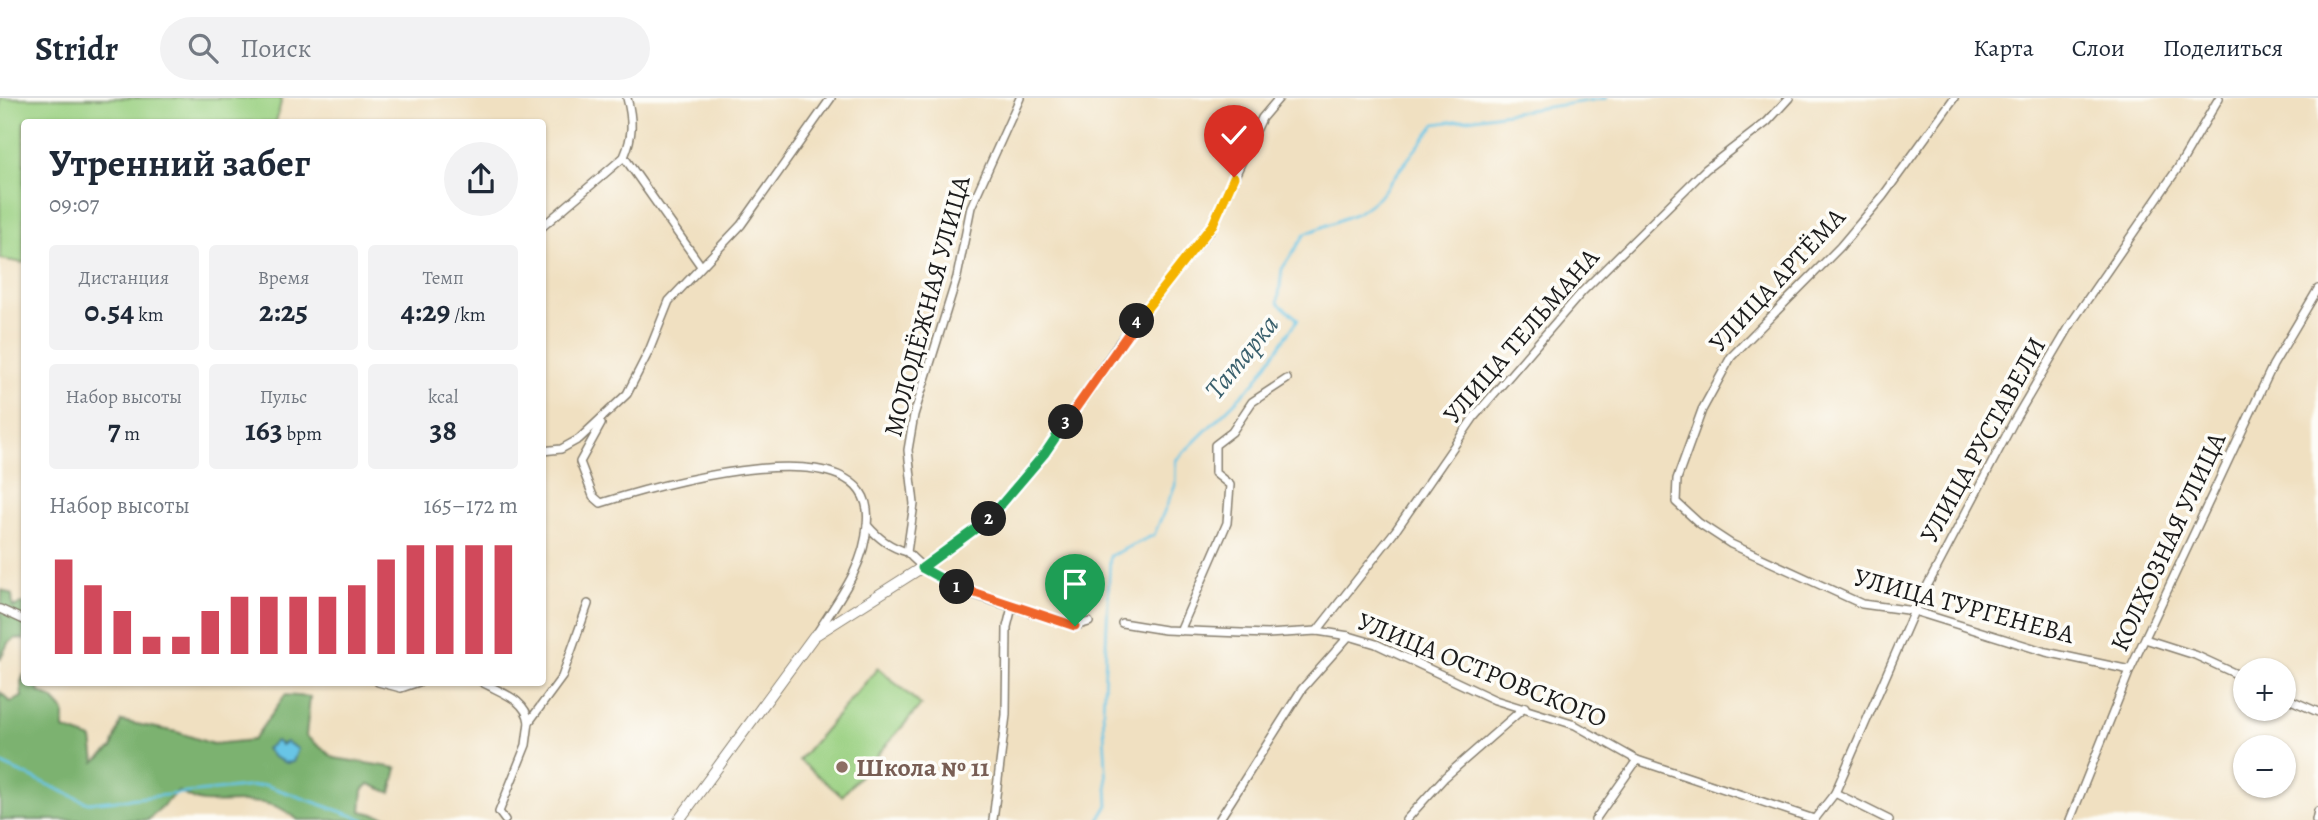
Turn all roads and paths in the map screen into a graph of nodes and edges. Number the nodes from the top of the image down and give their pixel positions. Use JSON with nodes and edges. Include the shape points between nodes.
{"nodes":[{"id":1,"x":627,"y":98,"type":"edge"},
{"id":2,"x":831,"y":98,"type":"edge"},
{"id":3,"x":1020,"y":98,"type":"edge"},
{"id":4,"x":1279,"y":98,"type":"edge"},
{"id":5,"x":1789,"y":98,"type":"edge"},
{"id":6,"x":1954,"y":98,"type":"edge"},
{"id":7,"x":2220,"y":98,"type":"edge"},
{"id":8,"x":624,"y":157,"type":"junction"},
{"id":9,"x":546,"y":224,"type":"edge"},
{"id":10,"x":701,"y":266,"type":"junction"},
{"id":11,"x":2318,"y":289,"type":"edge"},
{"id":12,"x":1287,"y":379,"type":"dead end"},
{"id":13,"x":607,"y":416,"type":"junction"},
{"id":14,"x":546,"y":450,"type":"edge"},
{"id":15,"x":1682,"y":510,"type":"joint"},
{"id":16,"x":867,"y":525,"type":"junction"},
{"id":17,"x":907,"y":552,"type":"junction"},
{"id":18,"x":922,"y":568,"type":"junction"},
{"id":19,"x":588,"y":604,"type":"dead end"},
{"id":20,"x":1012,"y":607,"type":"junction"},
{"id":21,"x":0,"y":608,"type":"edge"},
{"id":22,"x":1913,"y":611,"type":"junction"},
{"id":23,"x":21,"y":618,"type":"edge"},
{"id":24,"x":1089,"y":622,"type":"dead end"},
{"id":25,"x":1122,"y":623,"type":"dead end"},
{"id":26,"x":1180,"y":631,"type":"junction"},
{"id":27,"x":1317,"y":631,"type":"junction"},
{"id":28,"x":814,"y":636,"type":"junction"},
{"id":29,"x":1349,"y":636,"type":"junction"},
{"id":30,"x":2145,"y":639,"type":"junction"},
{"id":31,"x":2130,"y":670,"type":"junction"},
{"id":32,"x":2233,"y":672,"type":"edge"},
{"id":33,"x":489,"y":686,"type":"edge"},
{"id":34,"x":2296,"y":702,"type":"edge"},
{"id":35,"x":1525,"y":707,"type":"junction"},
{"id":36,"x":2318,"y":712,"type":"edge"},
{"id":37,"x":529,"y":722,"type":"junction"},
{"id":38,"x":1637,"y":760,"type":"junction"},
{"id":39,"x":1835,"y":793,"type":"junction"},
{"id":40,"x":2318,"y":811,"type":"edge"},
{"id":41,"x":505,"y":820,"type":"edge"},
{"id":42,"x":679,"y":820,"type":"edge"},
{"id":43,"x":993,"y":820,"type":"edge"},
{"id":44,"x":1219,"y":820,"type":"edge"},
{"id":45,"x":1406,"y":820,"type":"edge"},
{"id":46,"x":1595,"y":820,"type":"edge"},
{"id":47,"x":1814,"y":820,"type":"edge"},
{"id":48,"x":1889,"y":820,"type":"edge"},
{"id":49,"x":2070,"y":820,"type":"edge"},
{"id":50,"x":2316,"y":820,"type":"edge"}],
"edges":[{"from":1,"to":8,"type":"street","via":[[633,120]]},
{"from":2,"to":10,"type":"street","via":[[741,225]]},
{"from":3,"to":17,"type":"street","name":"МОЛОДЁЖНАЯ УЛИЦА","via":[[971,207],[957,277],[914,415],[908,450],[914,504]]},
{"from":4,"to":18,"type":"street","via":[[1262,118],[1210,230],[1119,344],[1045,453],[986,522]]},
{"from":5,"to":27,"type":"street","name":"УЛИЦА ТЕЛЬМАНА","via":[[1767,122],[1706,169],[1582,292],[1474,417],[1396,530]]},
{"from":6,"to":15,"type":"street","name":"УЛИЦА АРТЁМА","via":[[1840,247],[1731,357],[1711,388],[1677,479],[1675,502]]},
{"from":7,"to":22,"type":"street","name":"УЛИЦА РУСТАВЕЛИ","via":[[2178,168],[2074,319]]},
{"from":8,"to":9,"type":"street"},
{"from":8,"to":10,"type":"street"},
{"from":10,"to":13,"type":"street","via":[[669,301],[627,394]]},
{"from":11,"to":30,"type":"street","name":"КОЛХОЗНАЯ УЛИЦА","via":[[2273,365]]},
{"from":12,"to":26,"type":"street","via":[[1252,402],[1232,432],[1214,444],[1215,472],[1230,485],[1227,523]]},
{"from":13,"to":14,"type":"street","via":[[569,446]]},
{"from":13,"to":16,"type":"street","via":[[580,462],[593,496],[601,503],[667,483],[776,468],[810,468],[827,470],[855,485],[868,504]]},
{"from":15,"to":22,"type":"street","name":"УЛИЦА ТУРГЕНЕВА","via":[[1731,544],[1844,597]]},
{"from":16,"to":17,"type":"street","via":[[883,542]]},
{"from":16,"to":28,"type":"street","via":[[858,564]]},
{"from":17,"to":18,"type":"street"},
{"from":18,"to":20,"type":"street","via":[[965,591]]},
{"from":18,"to":28,"type":"street"},
{"from":19,"to":37,"type":"street","via":[[562,677]]},
{"from":20,"to":24,"type":"street","via":[[1075,626]]},
{"from":20,"to":43,"type":"street","via":[[1007,627],[1006,715]]},
{"from":21,"to":23,"type":"street"},
{"from":22,"to":31,"type":"street","name":"УЛИЦА ТУРГЕНЕВА","via":[[2046,652]]},
{"from":22,"to":39,"type":"street","name":"УЛИЦА РУСТАВЕЛИ"},
{"from":25,"to":26,"type":"street","name":"УЛИЦА ОСТРОВСКОГО"},
{"from":26,"to":27,"type":"street","name":"УЛИЦА ОСТРОВСКОГО"},
{"from":27,"to":29,"type":"street","name":"УЛИЦА ОСТРОВСКОГО"},
{"from":28,"to":42,"type":"street"},
{"from":29,"to":35,"type":"street","name":"УЛИЦА ОСТРОВСКОГО","via":[[1376,644],[1495,700]]},
{"from":29,"to":44,"type":"street","via":[[1302,689]]},
{"from":30,"to":31,"type":"street","name":"КОЛХОЗНАЯ УЛИЦА"},
{"from":30,"to":32,"type":"street"},
{"from":31,"to":49,"type":"street","name":"КОЛХОЗНАЯ УЛИЦА"},
{"from":33,"to":37,"type":"street","via":[[520,703]]},
{"from":34,"to":36,"type":"street"},
{"from":35,"to":38,"type":"street","name":"УЛИЦА ОСТРОВСКОГО","via":[[1575,725]]},
{"from":35,"to":45,"type":"street","via":[[1445,777]]},
{"from":37,"to":41,"type":"street","via":[[526,745],[499,813]]},
{"from":38,"to":46,"type":"street"},
{"from":38,"to":47,"type":"street","name":"УЛИЦА ОСТРОВСКОГО"},
{"from":39,"to":47,"type":"street","name":"УЛИЦА РУСТАВЕЛИ"},
{"from":39,"to":48,"type":"street"},
{"from":40,"to":50,"type":"street"}]}
